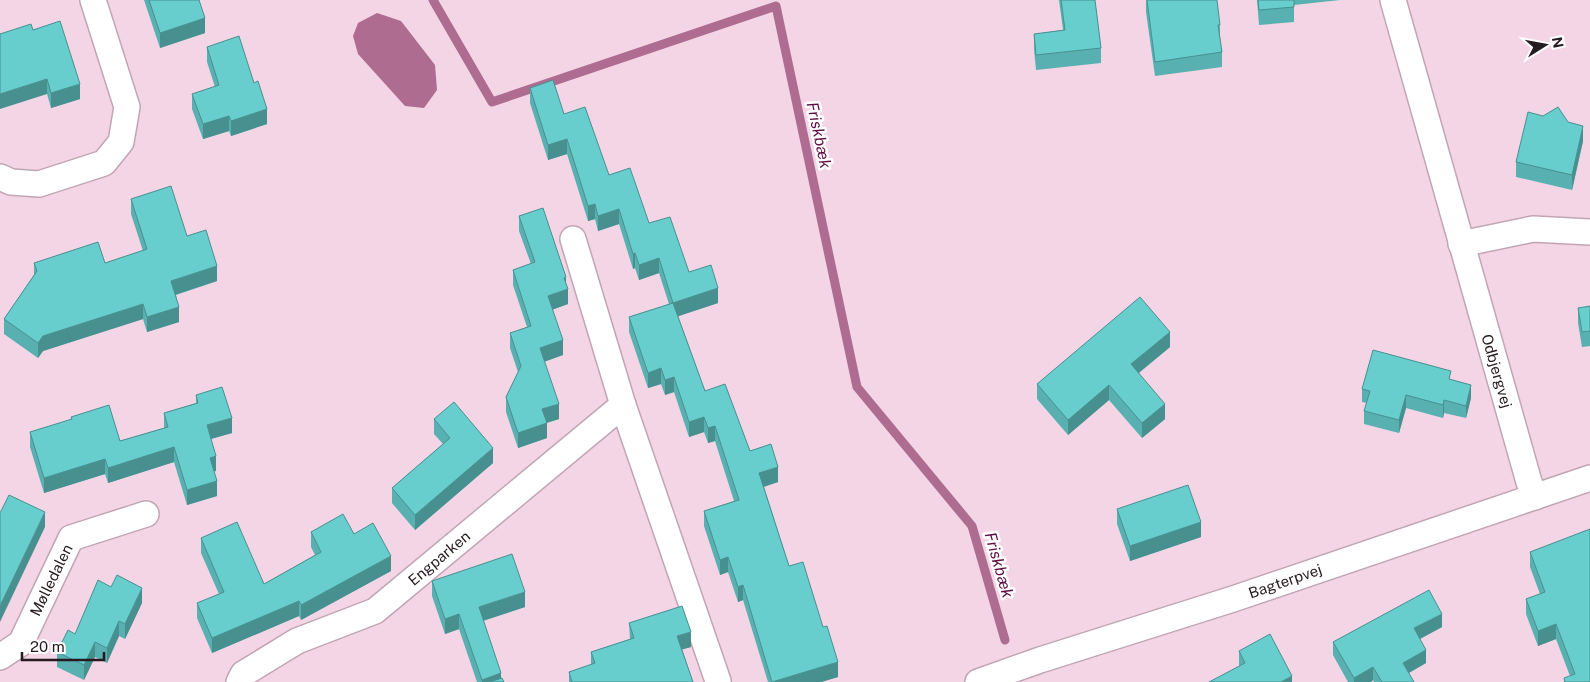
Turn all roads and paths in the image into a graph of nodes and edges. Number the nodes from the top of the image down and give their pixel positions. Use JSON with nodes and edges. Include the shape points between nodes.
{"nodes":[{"id":1,"x":93,"y":0,"type":"edge"},
{"id":2,"x":1393,"y":0,"type":"edge"},
{"id":3,"x":0,"y":177,"type":"edge"},
{"id":4,"x":1590,"y":232,"type":"edge"},
{"id":5,"x":573,"y":239,"type":"dead end"},
{"id":6,"x":1461,"y":244,"type":"junction"},
{"id":7,"x":624,"y":405,"type":"junction"},
{"id":8,"x":1590,"y":478,"type":"edge"},
{"id":9,"x":1535,"y":497,"type":"junction"},
{"id":10,"x":146,"y":514,"type":"dead end"},
{"id":11,"x":0,"y":657,"type":"edge"},
{"id":12,"x":718,"y":681,"type":"edge"},
{"id":13,"x":239,"y":682,"type":"edge"},
{"id":14,"x":978,"y":682,"type":"edge"}],
"edges":[{"from":1,"to":3,"type":"street","via":[[127,107],[121,142],[104,163],[38,184],[11,182]]},
{"from":2,"to":6,"type":"street","name":"Odbjergvej"},
{"from":4,"to":6,"type":"street","via":[[1533,229]]},
{"from":5,"to":7,"type":"street"},
{"from":6,"to":9,"type":"street","name":"Odbjergvej"},
{"from":7,"to":12,"type":"street"},
{"from":7,"to":13,"type":"street","name":"Engparken","via":[[375,611],[297,641],[243,674]]},
{"from":8,"to":9,"type":"street","name":"Bagterpvej"},
{"from":9,"to":14,"type":"street","name":"Bagterpvej"},
{"from":10,"to":11,"type":"street","name":"Mølledalen","via":[[71,538],[21,643]]}]}
